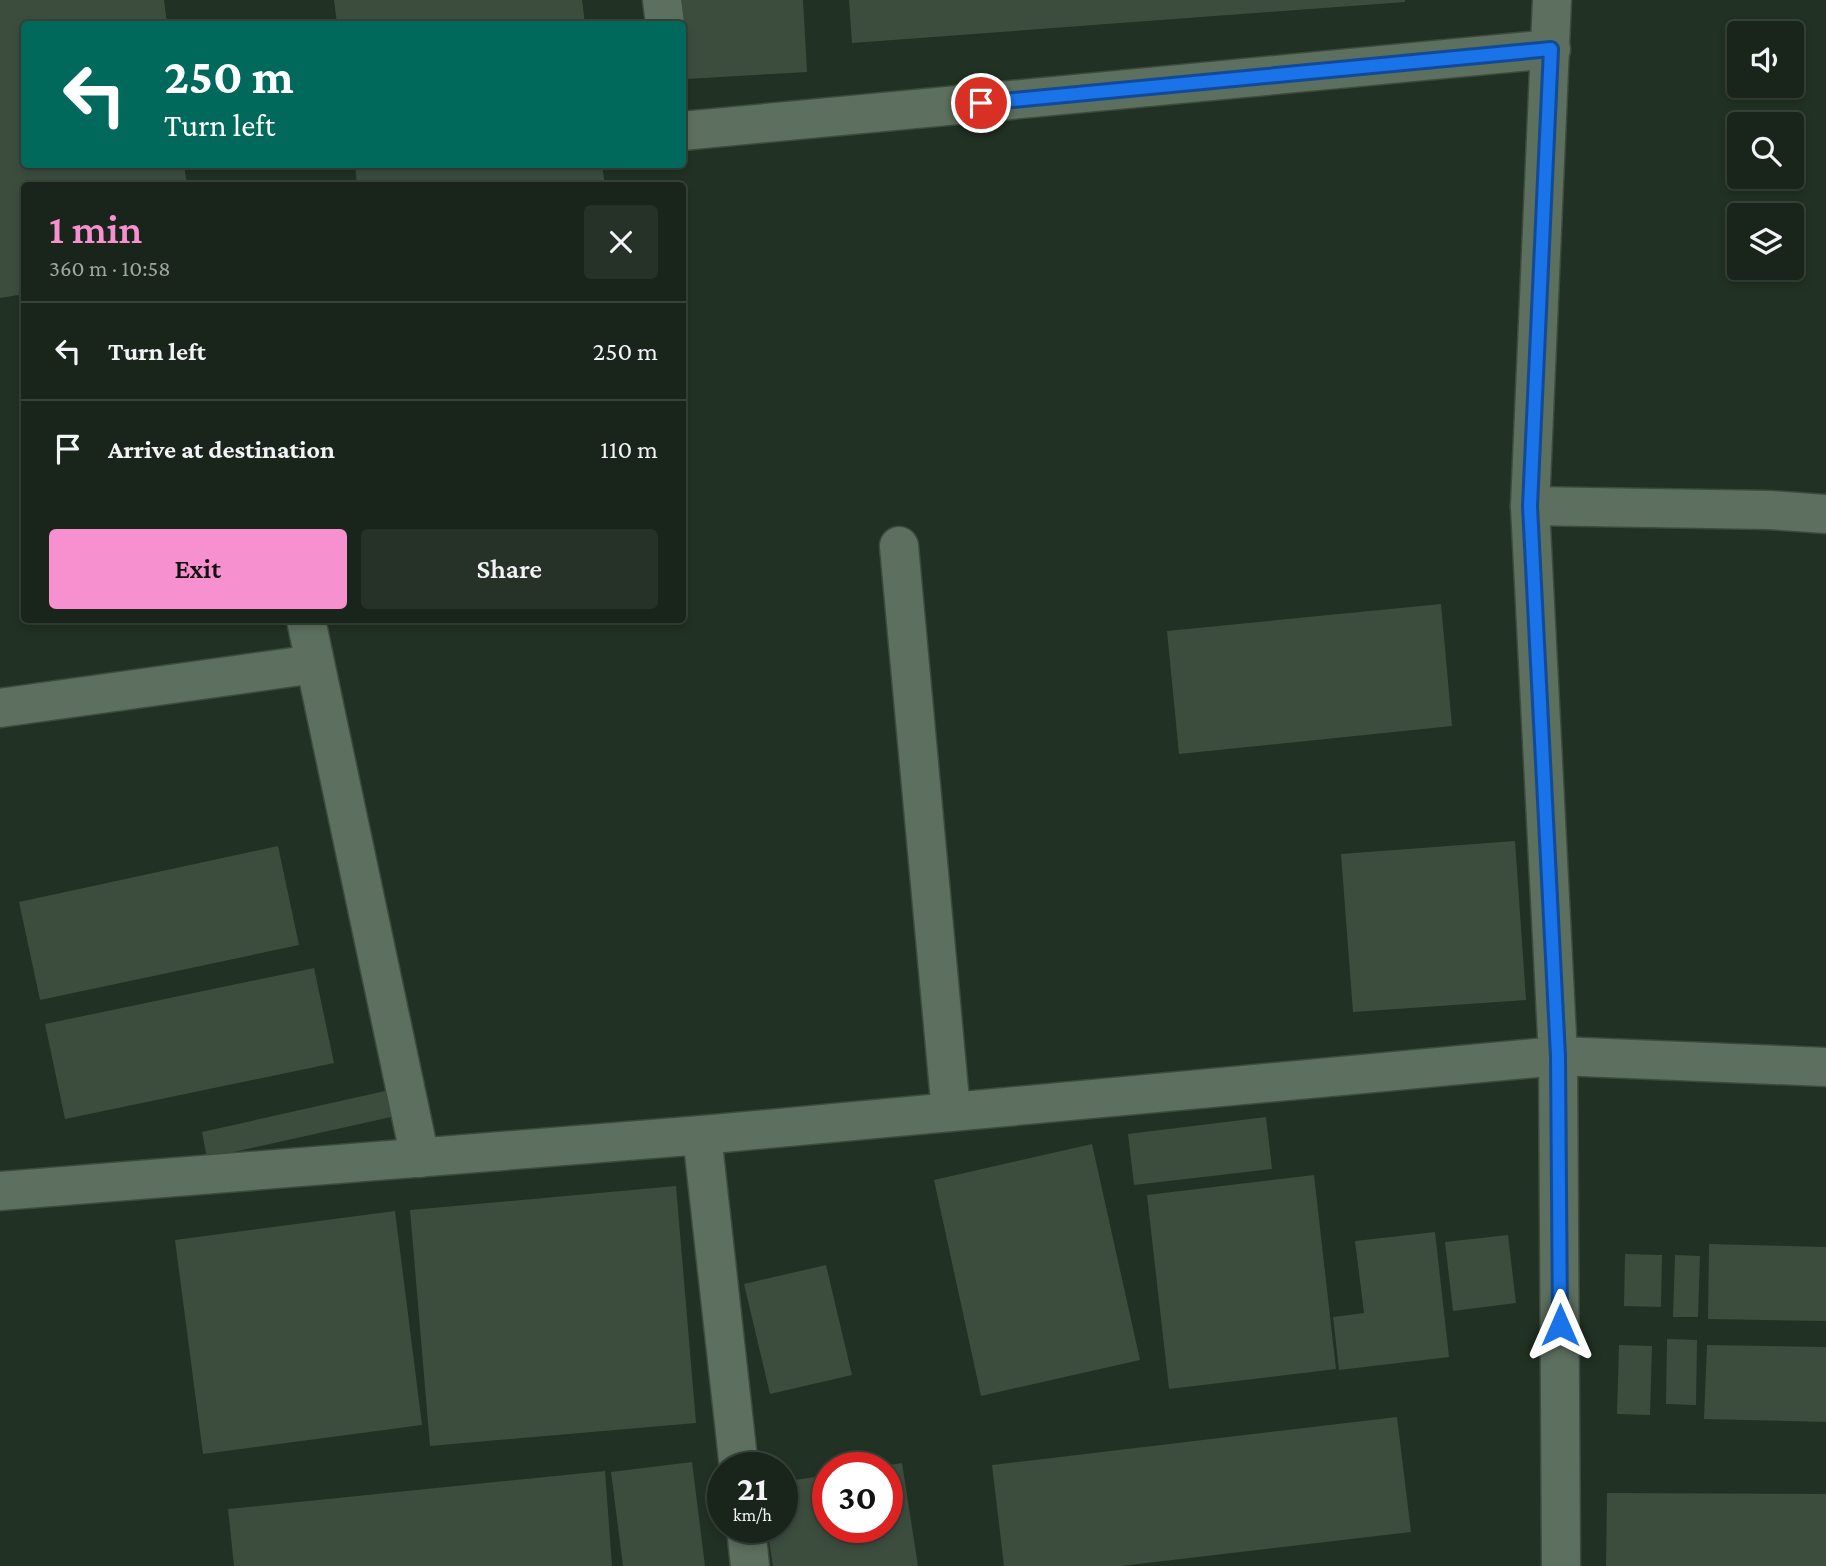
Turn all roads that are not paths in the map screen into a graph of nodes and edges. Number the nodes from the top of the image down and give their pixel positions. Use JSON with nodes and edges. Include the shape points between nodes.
{"nodes":[{"id":1,"x":662,"y":0,"type":"edge"},
{"id":2,"x":1552,"y":0,"type":"edge"},
{"id":3,"x":665,"y":21,"type":"edge"},
{"id":4,"x":1551,"y":49,"type":"junction"},
{"id":5,"x":686,"y":131,"type":"edge"},
{"id":6,"x":1530,"y":506,"type":"junction"},
{"id":7,"x":1826,"y":514,"type":"edge"},
{"id":8,"x":899,"y":546,"type":"dead end"},
{"id":9,"x":307,"y":623,"type":"edge"},
{"id":10,"x":315,"y":664,"type":"junction"},
{"id":11,"x":0,"y":708,"type":"edge"},
{"id":12,"x":1558,"y":1056,"type":"junction"},
{"id":13,"x":1826,"y":1067,"type":"edge"},
{"id":14,"x":951,"y":1112,"type":"junction"},
{"id":15,"x":702,"y":1135,"type":"junction"},
{"id":16,"x":420,"y":1158,"type":"junction"},
{"id":17,"x":0,"y":1191,"type":"edge"},
{"id":18,"x":737,"y":1452,"type":"edge"},
{"id":19,"x":748,"y":1543,"type":"edge"},
{"id":20,"x":750,"y":1566,"type":"edge"},
{"id":21,"x":1561,"y":1566,"type":"edge"}],
"edges":[{"from":1,"to":3,"type":"street"},
{"from":2,"to":4,"type":"street"},
{"from":4,"to":5,"type":"street"},
{"from":4,"to":6,"type":"street"},
{"from":6,"to":7,"type":"street"},
{"from":6,"to":12,"type":"street"},
{"from":8,"to":14,"type":"street"},
{"from":9,"to":10,"type":"street"},
{"from":10,"to":11,"type":"street"},
{"from":10,"to":16,"type":"street"},
{"from":12,"to":13,"type":"street"},
{"from":12,"to":14,"type":"street"},
{"from":12,"to":21,"type":"street"},
{"from":14,"to":15,"type":"street"},
{"from":15,"to":16,"type":"street"},
{"from":15,"to":18,"type":"street"},
{"from":16,"to":17,"type":"street"},
{"from":19,"to":20,"type":"street"}]}
